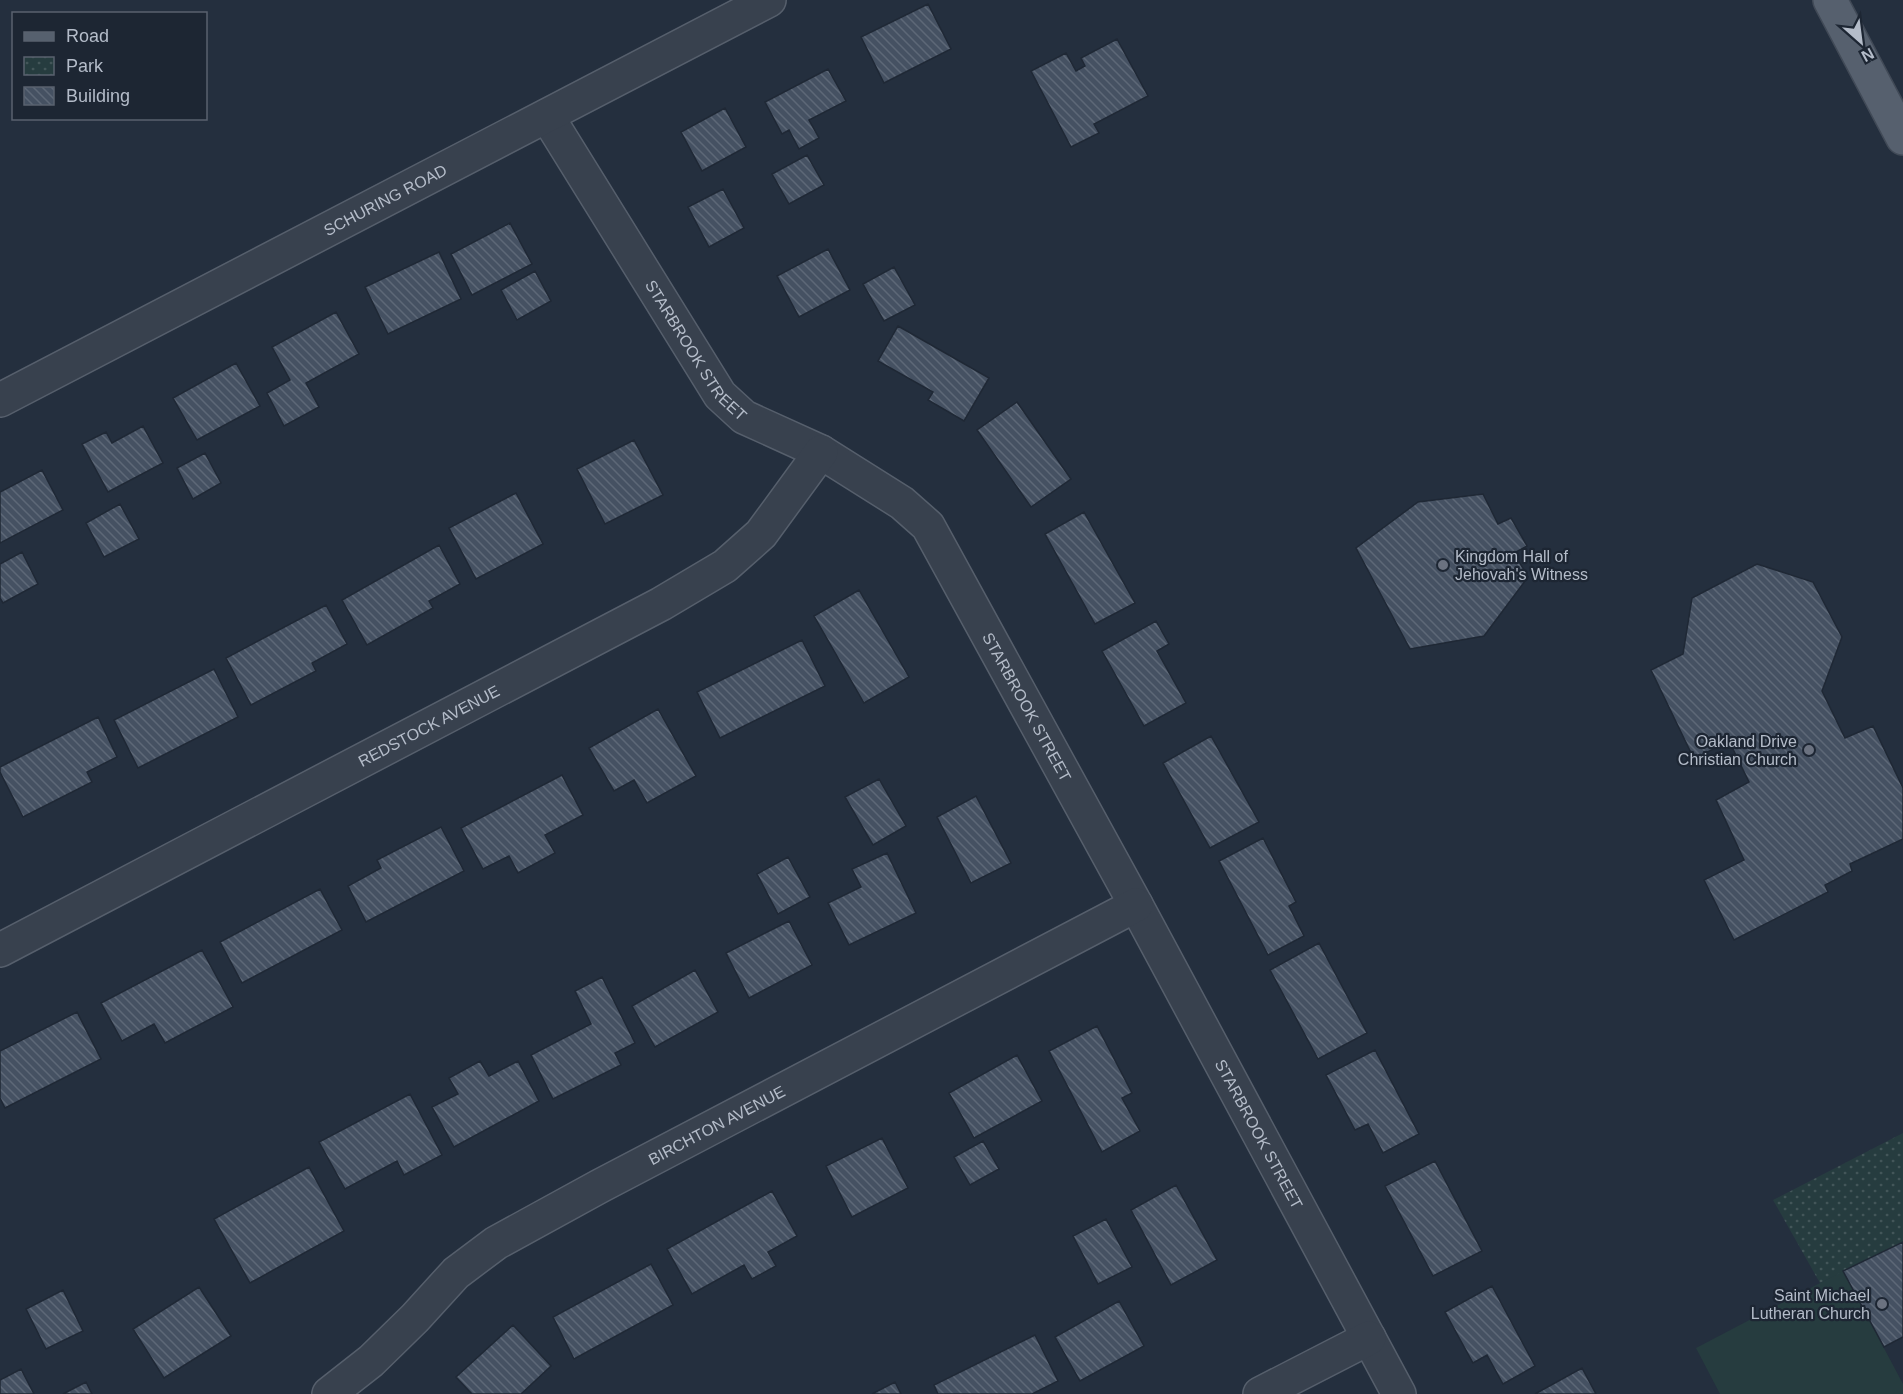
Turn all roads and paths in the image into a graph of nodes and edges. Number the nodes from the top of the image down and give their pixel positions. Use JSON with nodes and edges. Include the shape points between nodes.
{"nodes":[{"id":1,"x":769,"y":0,"type":"edge"},
{"id":2,"x":1830,"y":0,"type":"edge"},
{"id":3,"x":547,"y":116,"type":"junction"},
{"id":4,"x":1903,"y":138,"type":"edge"},
{"id":5,"x":0,"y":400,"type":"edge"},
{"id":6,"x":821,"y":452,"type":"junction"},
{"id":7,"x":1136,"y":905,"type":"junction"},
{"id":8,"x":0,"y":950,"type":"edge"},
{"id":9,"x":1369,"y":1338,"type":"junction"},
{"id":10,"x":329,"y":1394,"type":"edge"},
{"id":11,"x":1260,"y":1394,"type":"edge"},
{"id":12,"x":1399,"y":1394,"type":"edge"}],
"edges":[{"from":1,"to":3,"type":"street","name":"SCHURING ROAD"},
{"from":2,"to":4,"type":"main road"},
{"from":3,"to":5,"type":"street","name":"SCHURING ROAD"},
{"from":3,"to":6,"type":"street","name":"STARBROOK STREET","via":[[720,395],[744,417]]},
{"from":6,"to":7,"type":"street","name":"STARBROOK STREET","via":[[902,503],[928,526]]},
{"from":6,"to":8,"type":"street","name":"REDSTOCK AVENUE","via":[[761,534],[725,566],[661,604]]},
{"from":7,"to":9,"type":"street","name":"STARBROOK STREET"},
{"from":7,"to":10,"type":"street","name":"BIRCHTON AVENUE","via":[[496,1242],[456,1273],[386,1347]]},
{"from":9,"to":11,"type":"street"},
{"from":9,"to":12,"type":"street","name":"STARBROOK STREET"}]}
